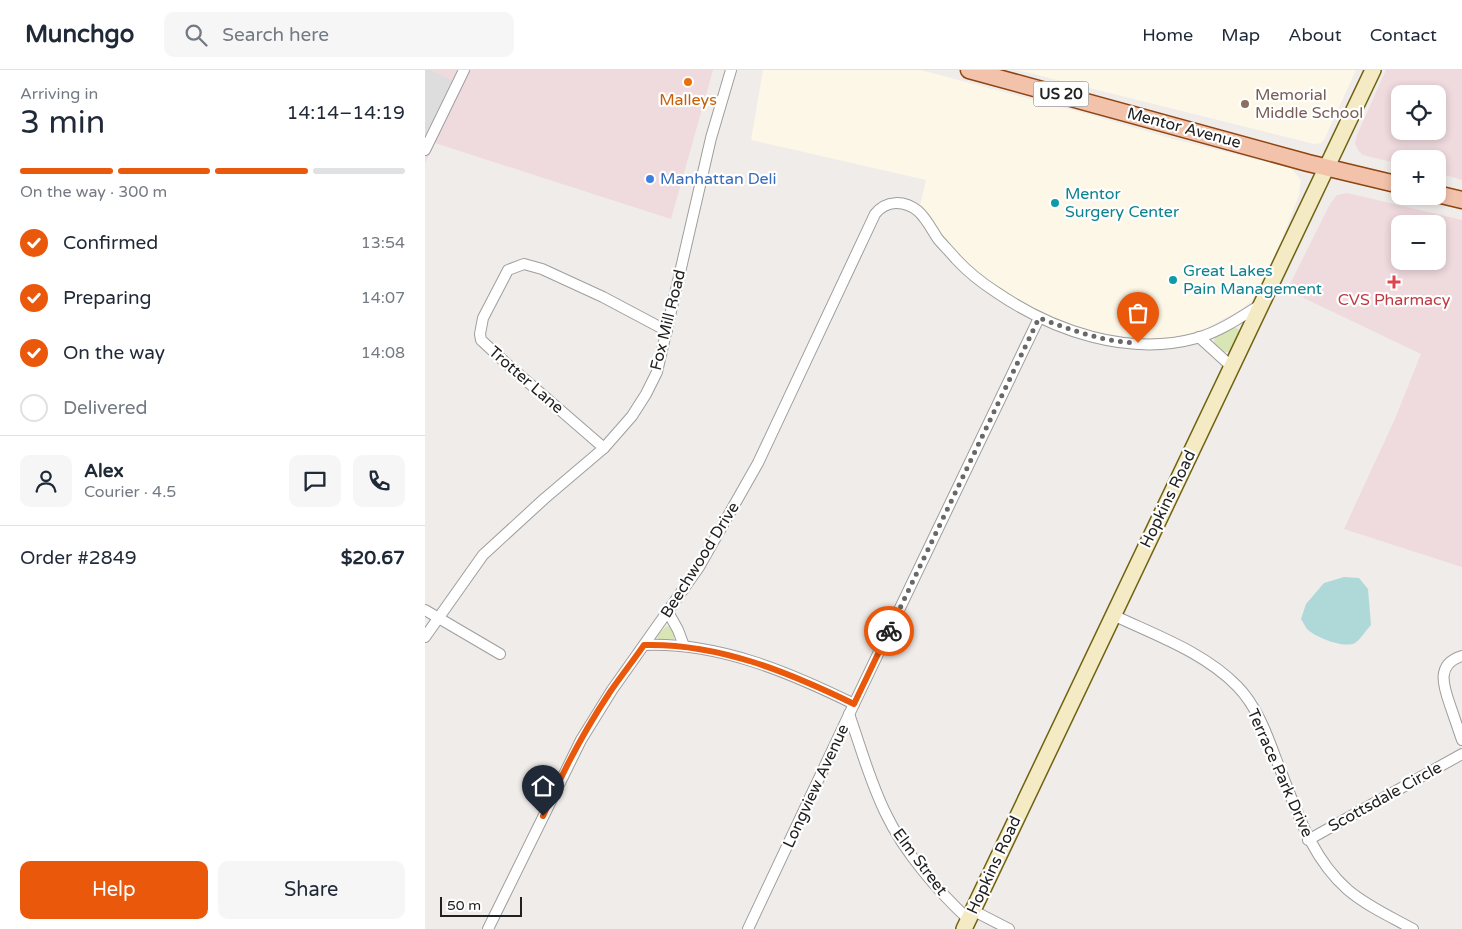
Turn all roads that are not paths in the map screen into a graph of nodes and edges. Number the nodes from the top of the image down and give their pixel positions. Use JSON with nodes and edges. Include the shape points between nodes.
{"nodes":[{"id":1,"x":464,"y":70,"type":"edge"},
{"id":2,"x":731,"y":70,"type":"edge"},
{"id":3,"x":969,"y":70,"type":"edge"},
{"id":4,"x":1373,"y":70,"type":"edge"},
{"id":5,"x":425,"y":150,"type":"edge"},
{"id":6,"x":1327,"y":168,"type":"junction"},
{"id":7,"x":1391,"y":183,"type":"edge"},
{"id":8,"x":1446,"y":196,"type":"edge"},
{"id":9,"x":1462,"y":200,"type":"edge"},
{"id":10,"x":1263,"y":303,"type":"junction"},
{"id":11,"x":1039,"y":318,"type":"junction"},
{"id":12,"x":667,"y":331,"type":"junction"},
{"id":13,"x":1199,"y":337,"type":"junction"},
{"id":14,"x":1232,"y":367,"type":"junction"},
{"id":15,"x":604,"y":448,"type":"junction"},
{"id":16,"x":425,"y":610,"type":"edge"},
{"id":17,"x":668,"y":612,"type":"junction"},
{"id":18,"x":1113,"y":615,"type":"junction"},
{"id":19,"x":439,"y":618,"type":"junction"},
{"id":20,"x":425,"y":638,"type":"edge"},
{"id":21,"x":644,"y":645,"type":"junction"},
{"id":22,"x":683,"y":646,"type":"junction"},
{"id":23,"x":500,"y":654,"type":"dead end"},
{"id":24,"x":1462,"y":656,"type":"edge"},
{"id":25,"x":854,"y":704,"type":"junction"},
{"id":26,"x":849,"y":714,"type":"junction"},
{"id":27,"x":1462,"y":740,"type":"edge"},
{"id":28,"x":1462,"y":754,"type":"edge"},
{"id":29,"x":1308,"y":840,"type":"junction"},
{"id":30,"x":968,"y":920,"type":"edge"},
{"id":31,"x":488,"y":929,"type":"edge"},
{"id":32,"x":748,"y":929,"type":"edge"},
{"id":33,"x":1009,"y":929,"type":"edge"},
{"id":34,"x":1413,"y":929,"type":"edge"}],
"edges":[{"from":1,"to":5,"type":"street"},
{"from":2,"to":12,"type":"street","name":"Fox Mill Road","via":[[711,138]]},
{"from":3,"to":6,"type":"main road","name":"Mentor Avenue","number":"US 20"},
{"from":4,"to":6,"type":"street","name":"Hopkins Road"},
{"from":6,"to":7,"type":"main road","name":"Mentor Avenue","number":"US 20"},
{"from":6,"to":10,"type":"street","name":"Hopkins Road"},
{"from":8,"to":9,"type":"main road"},
{"from":10,"to":13,"type":"street"},
{"from":10,"to":14,"type":"street","name":"Hopkins Road"},
{"from":11,"to":13,"type":"street","via":[[1084,335],[1124,343],[1172,342]]},
{"from":11,"to":17,"type":"street","name":"Beechwood Drive","via":[[974,276],[910,206],[898,203],[879,208],[758,463],[713,544]]},
{"from":11,"to":25,"type":"street","name":"Longview Avenue"},
{"from":12,"to":15,"type":"street","name":"Fox Mill Road","via":[[657,372],[646,394]]},
{"from":12,"to":15,"type":"street","name":"Trotter Lane","via":[[542,269],[524,264],[507,270],[483,318],[481,340]]},
{"from":13,"to":14,"type":"street"},
{"from":14,"to":18,"type":"street","name":"Hopkins Road"},
{"from":15,"to":19,"type":"street","name":"Fox Mill Road","via":[[483,555]]},
{"from":16,"to":19,"type":"street"},
{"from":17,"to":21,"type":"street","name":"Beechwood Drive"},
{"from":17,"to":22,"type":"street"},
{"from":18,"to":29,"type":"street","name":"Terrace Park Drive","via":[[1185,649],[1216,667],[1238,687],[1255,710],[1268,738]]},
{"from":18,"to":30,"type":"street","name":"Hopkins Road"},
{"from":19,"to":20,"type":"street","name":"Fox Mill Road"},
{"from":19,"to":23,"type":"street"},
{"from":21,"to":22,"type":"street"},
{"from":21,"to":31,"type":"street","name":"Beechwood Drive","via":[[611,690],[581,740]]},
{"from":22,"to":25,"type":"street","via":[[780,671]]},
{"from":24,"to":27,"type":"street","via":[[1451,660],[1446,667],[1443,684]]},
{"from":25,"to":26,"type":"street","name":"Longview Avenue"},
{"from":26,"to":30,"type":"street","name":"Elm Street","via":[[872,783],[887,816],[911,855]]},
{"from":26,"to":32,"type":"street","name":"Longview Avenue"},
{"from":28,"to":29,"type":"street","name":"Scottsdale Circle"},
{"from":29,"to":34,"type":"street","name":"Terrace Park Drive","via":[[1324,864],[1349,890],[1367,904]]},
{"from":30,"to":33,"type":"street","name":"Elm Street"}]}
